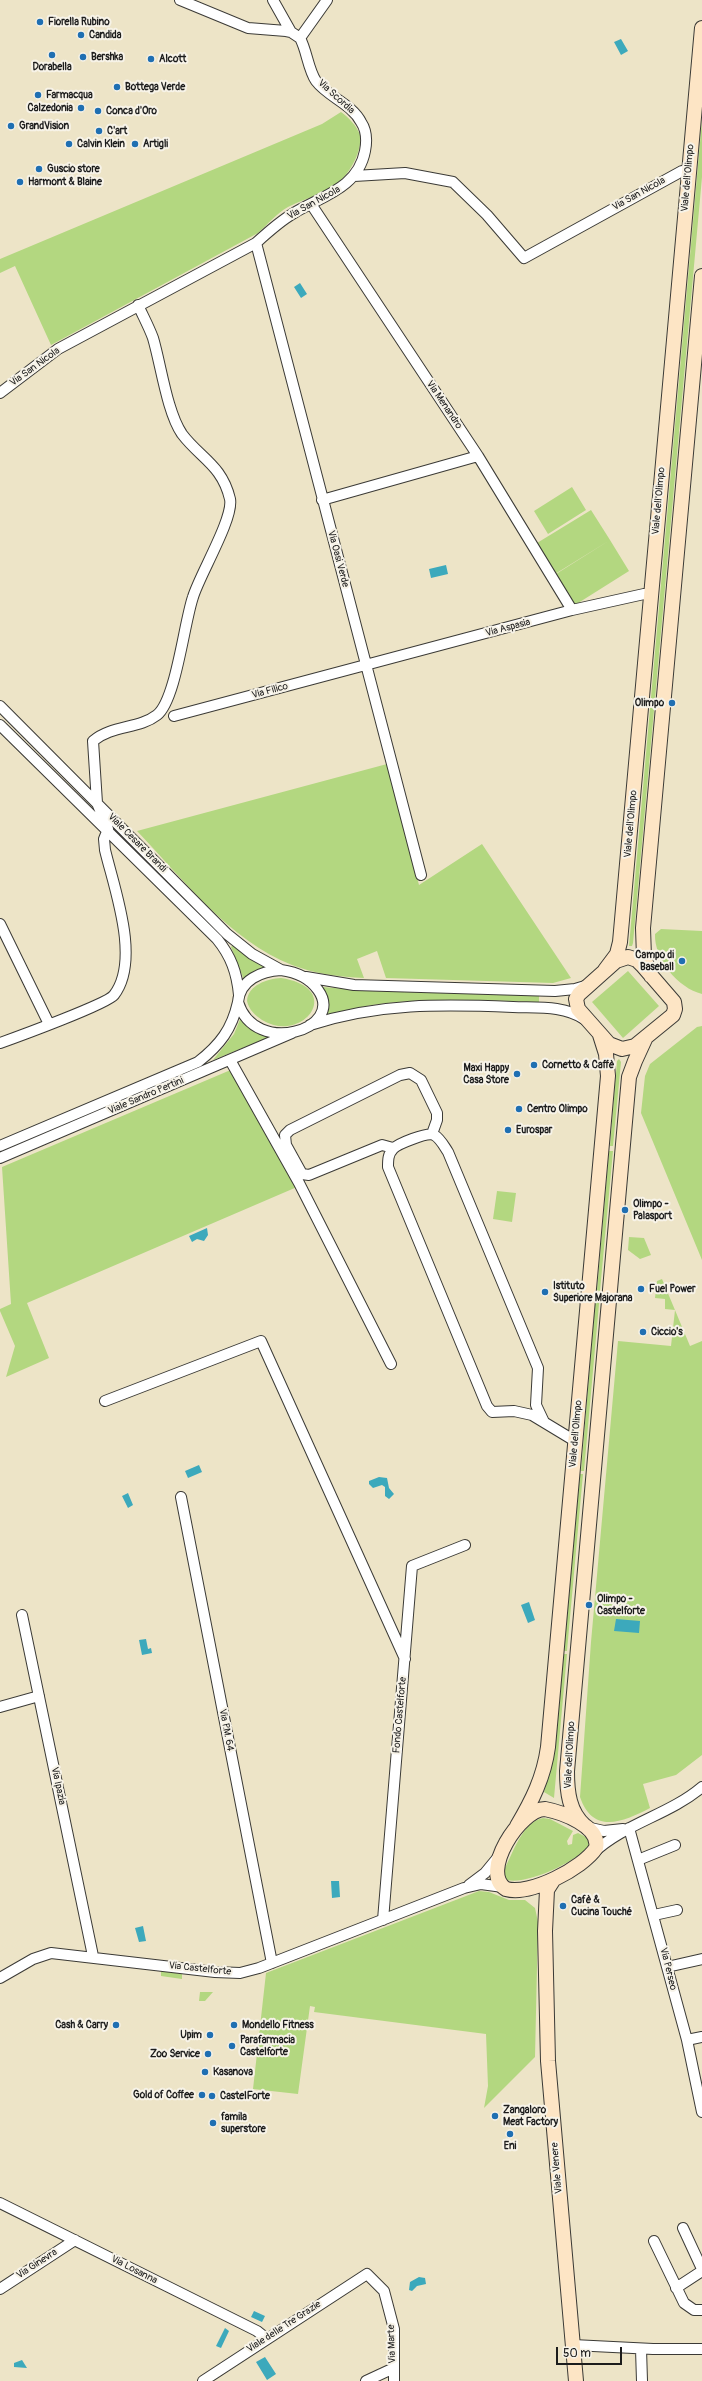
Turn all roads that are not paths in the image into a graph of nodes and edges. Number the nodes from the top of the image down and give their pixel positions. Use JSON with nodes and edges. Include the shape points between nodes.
{"nodes":[{"id":1,"x":180,"y":0,"type":"edge"},
{"id":2,"x":273,"y":0,"type":"edge"},
{"id":3,"x":327,"y":0,"type":"edge"},
{"id":4,"x":702,"y":28,"type":"edge"},
{"id":5,"x":292,"y":32,"type":"junction"},
{"id":6,"x":300,"y":38,"type":"junction"},
{"id":7,"x":689,"y":171,"type":"junction"},
{"id":8,"x":354,"y":176,"type":"junction"},
{"id":9,"x":310,"y":204,"type":"junction"},
{"id":10,"x":256,"y":243,"type":"junction"},
{"id":11,"x":702,"y":276,"type":"edge"},
{"id":12,"x":138,"y":305,"type":"junction"},
{"id":13,"x":697,"y":384,"type":"edge"},
{"id":14,"x":0,"y":393,"type":"edge"},
{"id":15,"x":478,"y":456,"type":"junction"},
{"id":16,"x":322,"y":500,"type":"junction"},
{"id":17,"x":651,"y":594,"type":"junction"},
{"id":18,"x":572,"y":610,"type":"junction"},
{"id":19,"x":366,"y":666,"type":"junction"},
{"id":20,"x":0,"y":706,"type":"edge"},
{"id":21,"x":174,"y":716,"type":"dead end"},
{"id":22,"x":0,"y":724,"type":"edge"},
{"id":23,"x":97,"y":803,"type":"junction"},
{"id":24,"x":108,"y":829,"type":"junction"},
{"id":25,"x":421,"y":875,"type":"dead end"},
{"id":26,"x":0,"y":924,"type":"edge"},
{"id":27,"x":281,"y":970,"type":"junction"},
{"id":28,"x":605,"y":970,"type":"junction"},
{"id":29,"x":651,"y":976,"type":"junction"},
{"id":30,"x":306,"y":977,"type":"junction"},
{"id":31,"x":594,"y":981,"type":"junction"},
{"id":32,"x":239,"y":999,"type":"junction"},
{"id":33,"x":588,"y":1021,"type":"junction"},
{"id":34,"x":49,"y":1024,"type":"junction"},
{"id":35,"x":310,"y":1025,"type":"junction"},
{"id":36,"x":292,"y":1034,"type":"junction"},
{"id":37,"x":600,"y":1036,"type":"junction"},
{"id":38,"x":646,"y":1037,"type":"junction"},
{"id":39,"x":0,"y":1043,"type":"edge"},
{"id":40,"x":230,"y":1060,"type":"junction"},
{"id":41,"x":432,"y":1134,"type":"junction"},
{"id":42,"x":0,"y":1146,"type":"edge"},
{"id":43,"x":393,"y":1148,"type":"junction"},
{"id":44,"x":0,"y":1158,"type":"edge"},
{"id":45,"x":392,"y":1364,"type":"dead end"},
{"id":46,"x":105,"y":1401,"type":"dead end"},
{"id":47,"x":544,"y":1422,"type":"junction"},
{"id":48,"x":575,"y":1441,"type":"junction"},
{"id":49,"x":181,"y":1497,"type":"dead end"},
{"id":50,"x":465,"y":1545,"type":"dead end"},
{"id":51,"x":22,"y":1615,"type":"dead end"},
{"id":52,"x":404,"y":1659,"type":"junction"},
{"id":53,"x":39,"y":1696,"type":"junction"},
{"id":54,"x":0,"y":1707,"type":"edge"},
{"id":55,"x":700,"y":1790,"type":"edge"},
{"id":56,"x":517,"y":1826,"type":"junction"},
{"id":57,"x":585,"y":1826,"type":"junction"},
{"id":58,"x":629,"y":1828,"type":"junction"},
{"id":59,"x":675,"y":1845,"type":"dead end"},
{"id":60,"x":504,"y":1849,"type":"junction"},
{"id":61,"x":593,"y":1853,"type":"junction"},
{"id":62,"x":638,"y":1860,"type":"junction"},
{"id":63,"x":554,"y":1879,"type":"junction"},
{"id":64,"x":503,"y":1887,"type":"junction"},
{"id":65,"x":464,"y":1888,"type":"junction"},
{"id":66,"x":520,"y":1890,"type":"junction"},
{"id":67,"x":677,"y":1910,"type":"dead end"},
{"id":68,"x":654,"y":1915,"type":"junction"},
{"id":69,"x":383,"y":1920,"type":"junction"},
{"id":70,"x":545,"y":1930,"type":"junction"},
{"id":71,"x":93,"y":1956,"type":"junction"},
{"id":72,"x":702,"y":1959,"type":"edge"},
{"id":73,"x":272,"y":1963,"type":"junction"},
{"id":74,"x":667,"y":1967,"type":"junction"},
{"id":75,"x":0,"y":1978,"type":"edge"},
{"id":76,"x":702,"y":2037,"type":"edge"},
{"id":77,"x":687,"y":2040,"type":"junction"},
{"id":78,"x":700,"y":2093,"type":"edge"},
{"id":79,"x":702,"y":2112,"type":"edge"},
{"id":80,"x":0,"y":2203,"type":"edge"},
{"id":81,"x":683,"y":2228,"type":"dead end"},
{"id":82,"x":75,"y":2240,"type":"junction"},
{"id":83,"x":654,"y":2241,"type":"dead end"},
{"id":84,"x":702,"y":2270,"type":"edge"},
{"id":85,"x":367,"y":2274,"type":"joint"},
{"id":86,"x":676,"y":2288,"type":"junction"},
{"id":87,"x":0,"y":2289,"type":"edge"},
{"id":88,"x":702,"y":2310,"type":"edge"},
{"id":89,"x":267,"y":2339,"type":"junction"},
{"id":90,"x":573,"y":2346,"type":"junction"},
{"id":91,"x":641,"y":2348,"type":"junction"},
{"id":92,"x":702,"y":2349,"type":"edge"},
{"id":93,"x":394,"y":2368,"type":"junction"},
{"id":94,"x":203,"y":2381,"type":"edge"},
{"id":95,"x":366,"y":2381,"type":"edge"},
{"id":96,"x":394,"y":2381,"type":"edge"},
{"id":97,"x":576,"y":2381,"type":"edge"},
{"id":98,"x":642,"y":2381,"type":"edge"}],
"edges":[{"from":1,"to":5,"type":"street","via":[[248,28]]},
{"from":2,"to":5,"type":"street"},
{"from":3,"to":6,"type":"street"},
{"from":4,"to":7,"type":"street","name":"Viale dell'Olimpo"},
{"from":5,"to":6,"type":"street"},
{"from":6,"to":8,"type":"street","name":"Via Scordia","via":[[317,82],[361,120],[365,131],[364,154]]},
{"from":7,"to":8,"type":"street","name":"Via San Nicola","via":[[682,171],[524,258],[487,215],[453,182],[405,173]]},
{"from":7,"to":17,"type":"street","name":"Viale dell'Olimpo"},
{"from":8,"to":9,"type":"street","name":"Via San Nicola","via":[[337,191]]},
{"from":9,"to":10,"type":"street","name":"Via San Nicola","via":[[284,219]]},
{"from":9,"to":15,"type":"street","name":"Via Menandro"},
{"from":10,"to":12,"type":"street","name":"Via San Nicola"},
{"from":10,"to":16,"type":"street","name":"Via Oasi Verde"},
{"from":11,"to":13,"type":"street"},
{"from":12,"to":14,"type":"street","name":"Via San Nicola","via":[[58,349]]},
{"from":12,"to":23,"type":"street","via":[[152,337],[171,406],[182,434],[218,470],[230,500],[227,516],[193,597],[170,694],[158,715],[143,722],[104,732],[93,741]]},
{"from":13,"to":29,"type":"street","via":[[644,928],[644,956]]},
{"from":15,"to":16,"type":"street"},
{"from":15,"to":18,"type":"street","name":"Via Menandro"},
{"from":16,"to":19,"type":"street","name":"Via Oasi Verde"},
{"from":17,"to":18,"type":"street","name":"Via Aspasia"},
{"from":17,"to":28,"type":"street","name":"Viale dell'Olimpo","via":[[620,942],[617,954]]},
{"from":18,"to":19,"type":"street","name":"Via Aspasia"},
{"from":19,"to":21,"type":"street","name":"Via Filico"},
{"from":19,"to":25,"type":"street","name":"Via Oasi Verde"},
{"from":20,"to":23,"type":"street","name":"Viale Cesare Brandi"},
{"from":22,"to":24,"type":"street","name":"Viale Cesare Brandi"},
{"from":23,"to":24,"type":"street"},
{"from":23,"to":27,"type":"street","name":"Viale Cesare Brandi","via":[[227,934],[252,954]]},
{"from":24,"to":32,"type":"street","name":"Viale Cesare Brandi","via":[[225,949],[235,968]]},
{"from":24,"to":34,"type":"street","via":[[104,839],[105,850],[125,924],[126,948],[121,980],[114,996]]},
{"from":26,"to":34,"type":"street"},
{"from":27,"to":30,"type":"street"},
{"from":27,"to":32,"type":"street","via":[[264,972],[252,979],[242,988]]},
{"from":28,"to":29,"type":"street","via":[[621,958],[628,957],[637,960]]},
{"from":28,"to":31,"type":"street"},
{"from":29,"to":38,"type":"street","via":[[674,1002],[675,1009],[672,1015]]},
{"from":30,"to":31,"type":"street","via":[[354,985],[555,991],[576,990]]},
{"from":30,"to":35,"type":"street","via":[[318,988],[323,1000],[320,1015]]},
{"from":31,"to":33,"type":"street","via":[[576,999],[578,1009]]},
{"from":32,"to":36,"type":"street","via":[[247,1019],[261,1029],[272,1033]]},
{"from":32,"to":42,"type":"street","name":"Viale Sandro Pertini","via":[[235,1016],[225,1037],[198,1062]]},
{"from":33,"to":35,"type":"street","via":[[562,1010],[424,1004],[379,1008]]},
{"from":33,"to":37,"type":"street"},
{"from":34,"to":39,"type":"street"},
{"from":35,"to":36,"type":"street"},
{"from":36,"to":40,"type":"street","name":"Viale Sandro Pertini"},
{"from":37,"to":38,"type":"street","via":[[608,1044],[622,1049],[630,1049]]},
{"from":37,"to":48,"type":"street","name":"Viale dell'Olimpo","via":[[608,1069]]},
{"from":38,"to":57,"type":"street","name":"Viale dell'Olimpo","via":[[630,1077],[568,1765],[570,1803],[575,1815]]},
{"from":40,"to":44,"type":"street","name":"Viale Sandro Pertini"},
{"from":40,"to":45,"type":"street","via":[[299,1183]]},
{"from":41,"to":43,"type":"street"},
{"from":41,"to":43,"type":"street","via":[[437,1113],[423,1083],[410,1073],[400,1075],[290,1130],[286,1136],[286,1145],[302,1174],[309,1175],[382,1145]]},
{"from":41,"to":47,"type":"street","via":[[448,1152],[538,1368],[536,1405]]},
{"from":43,"to":47,"type":"street","via":[[388,1156],[388,1167],[487,1406],[492,1412],[514,1411],[532,1415]]},
{"from":46,"to":52,"type":"street","via":[[261,1341]]},
{"from":47,"to":48,"type":"street"},
{"from":48,"to":56,"type":"street","name":"Viale dell'Olimpo","via":[[546,1759],[536,1790]]},
{"from":49,"to":73,"type":"street","name":"Via P.M. 64"},
{"from":50,"to":52,"type":"street","name":"Fondo Castelforte","via":[[412,1566]]},
{"from":51,"to":53,"type":"street","name":"Via Ipazia"},
{"from":52,"to":69,"type":"street","name":"Fondo Castelforte"},
{"from":53,"to":54,"type":"street"},
{"from":53,"to":71,"type":"street","name":"Via Ipazia"},
{"from":55,"to":58,"type":"street","via":[[673,1807]]},
{"from":56,"to":57,"type":"street","via":[[529,1814],[541,1810],[555,1812]]},
{"from":56,"to":60,"type":"street"},
{"from":57,"to":58,"type":"street","via":[[604,1831]]},
{"from":57,"to":61,"type":"street","via":[[592,1831],[596,1840],[597,1845]]},
{"from":58,"to":61,"type":"street"},
{"from":58,"to":62,"type":"street","name":"Via Perseo"},
{"from":59,"to":62,"type":"street"},
{"from":60,"to":64,"type":"street","via":[[495,1870],[496,1878]]},
{"from":60,"to":65,"type":"street","name":"Via Castelforte","via":[[484,1873]]},
{"from":61,"to":63,"type":"street"},
{"from":62,"to":68,"type":"street","name":"Via Perseo"},
{"from":63,"to":66,"type":"street","via":[[539,1886]]},
{"from":63,"to":70,"type":"street","name":"Viale Venere","via":[[547,1890]]},
{"from":64,"to":65,"type":"street","name":"Via Castelforte","via":[[481,1884]]},
{"from":64,"to":66,"type":"street"},
{"from":65,"to":69,"type":"street","name":"Via Castelforte"},
{"from":66,"to":70,"type":"street","name":"Viale Venere","via":[[537,1901]]},
{"from":67,"to":68,"type":"street"},
{"from":68,"to":74,"type":"street","name":"Via Perseo"},
{"from":69,"to":73,"type":"street","name":"Via Castelforte"},
{"from":70,"to":90,"type":"street","name":"Viale Venere","via":[[549,2069]]},
{"from":71,"to":73,"type":"street","name":"Via Castelforte","via":[[223,1973],[250,1971]]},
{"from":71,"to":75,"type":"street","name":"Via Castelforte","via":[[44,1954]]},
{"from":72,"to":74,"type":"street"},
{"from":74,"to":77,"type":"street","name":"Via Perseo"},
{"from":76,"to":77,"type":"street"},
{"from":77,"to":78,"type":"street","name":"Via Perseo"},
{"from":78,"to":79,"type":"street","name":"Via Perseo"},
{"from":80,"to":82,"type":"street","name":"Via Losanna"},
{"from":81,"to":84,"type":"street"},
{"from":82,"to":87,"type":"street","name":"Via Ginevra"},
{"from":82,"to":89,"type":"street","name":"Via Losanna","via":[[257,2331]]},
{"from":83,"to":86,"type":"street"},
{"from":84,"to":86,"type":"street"},
{"from":85,"to":89,"type":"street","name":"Viale delle Tre Grazie"},
{"from":85,"to":93,"type":"street","name":"Via Marte","via":[[384,2291],[394,2329]]},
{"from":86,"to":88,"type":"street","via":[[684,2303],[694,2310]]},
{"from":89,"to":94,"type":"street","name":"Viale delle Tre Grazie"},
{"from":90,"to":91,"type":"street"},
{"from":90,"to":97,"type":"street","name":"Viale Venere"},
{"from":91,"to":92,"type":"street"},
{"from":91,"to":98,"type":"street"},
{"from":93,"to":95,"type":"street","name":"Via Marte"},
{"from":93,"to":96,"type":"street"}]}
